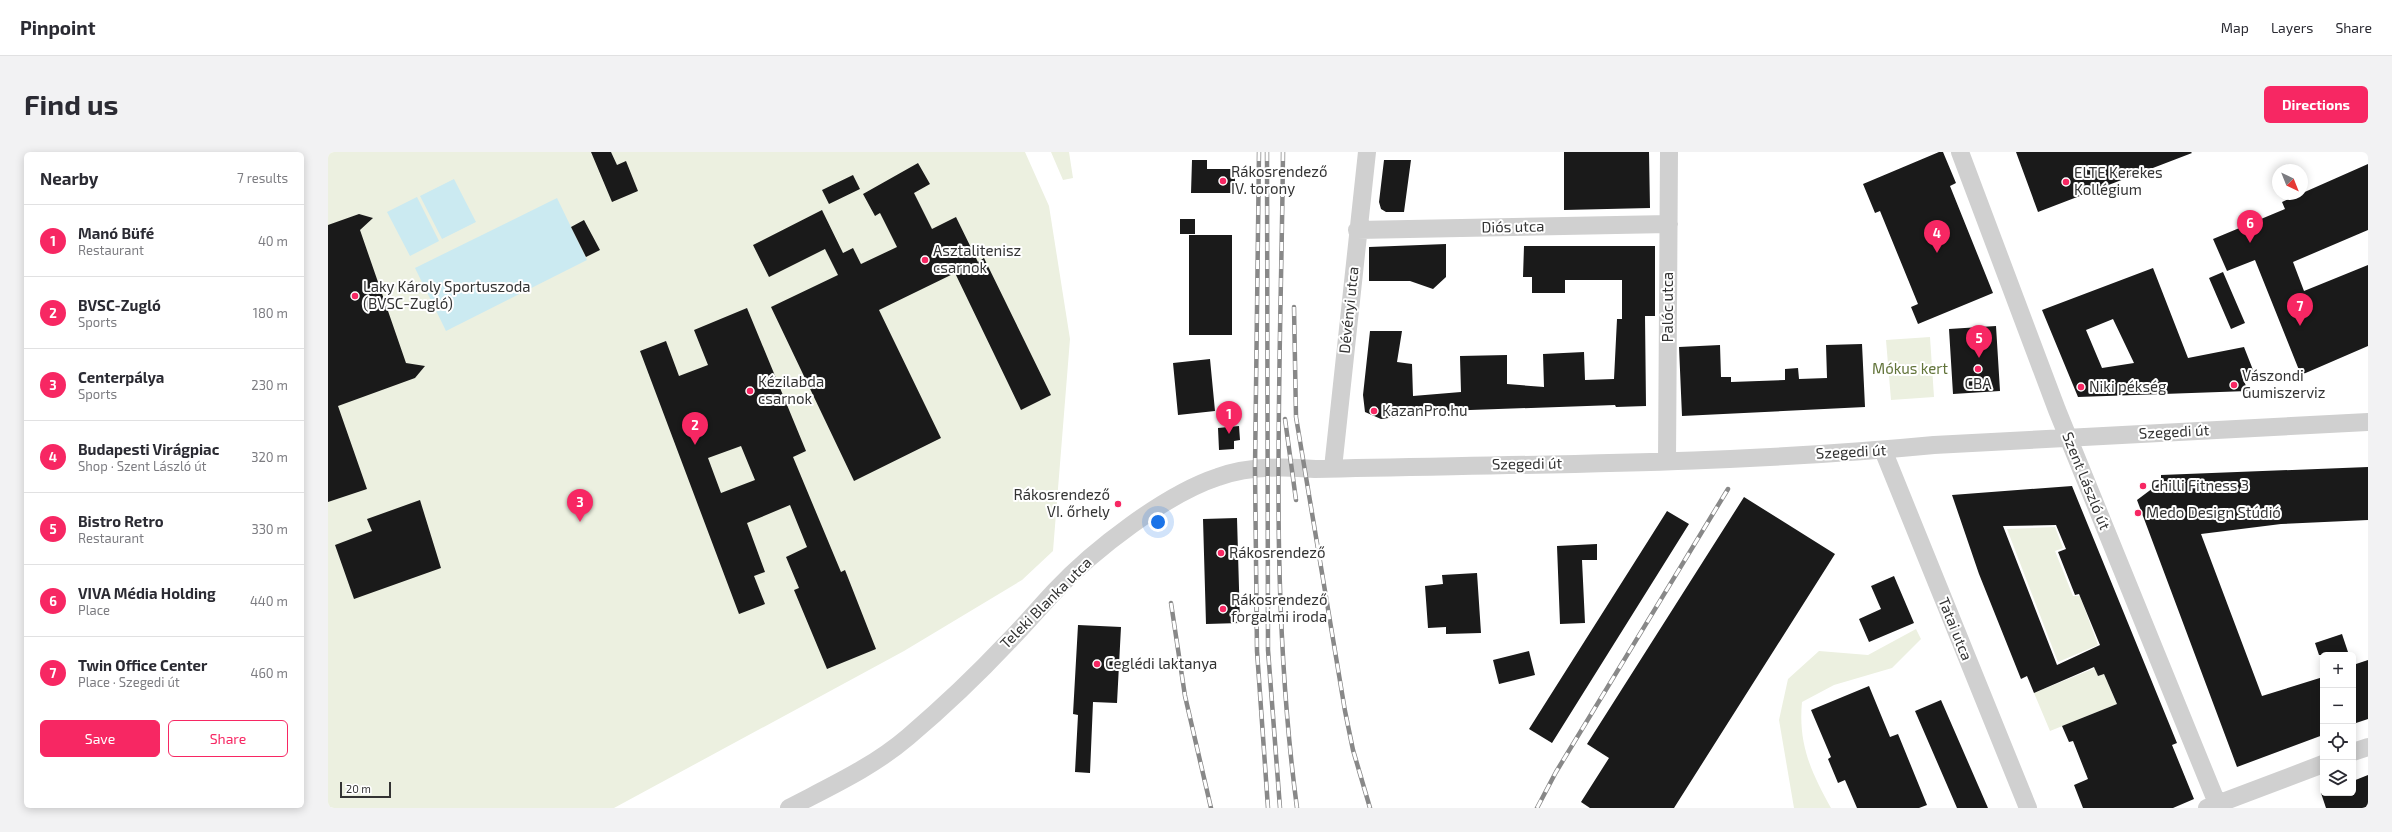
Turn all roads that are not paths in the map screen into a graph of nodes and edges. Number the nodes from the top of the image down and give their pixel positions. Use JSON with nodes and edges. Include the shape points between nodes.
{"nodes":[{"id":1,"x":1367,"y":152,"type":"edge"},
{"id":2,"x":1669,"y":152,"type":"edge"},
{"id":3,"x":1960,"y":152,"type":"edge"},
{"id":4,"x":1669,"y":224,"type":"junction"},
{"id":5,"x":1357,"y":230,"type":"junction"},
{"id":6,"x":2368,"y":422,"type":"edge"},
{"id":7,"x":2068,"y":437,"type":"junction"},
{"id":8,"x":1883,"y":450,"type":"junction"},
{"id":9,"x":1667,"y":461,"type":"junction"},
{"id":10,"x":1333,"y":468,"type":"junction"},
{"id":11,"x":2368,"y":747,"type":"edge"},
{"id":12,"x":2356,"y":751,"type":"edge"},
{"id":13,"x":2320,"y":765,"type":"edge"},
{"id":14,"x":2214,"y":807,"type":"edge"},
{"id":15,"x":789,"y":808,"type":"edge"},
{"id":16,"x":2028,"y":808,"type":"edge"}],
"edges":[{"from":1,"to":5,"type":"street","name":"Dévényi utca"},
{"from":2,"to":4,"type":"street","name":"Palóc utca"},
{"from":3,"to":7,"type":"street","name":"Szent László út"},
{"from":4,"to":5,"type":"street","name":"Diós utca"},
{"from":4,"to":9,"type":"street","name":"Palóc utca"},
{"from":5,"to":10,"type":"street","name":"Dévényi utca"},
{"from":6,"to":7,"type":"street","name":"Szegedi út"},
{"from":7,"to":8,"type":"street","name":"Szegedi út"},
{"from":7,"to":14,"type":"street","name":"Szent László út"},
{"from":8,"to":9,"type":"street","name":"Szegedi út"},
{"from":8,"to":16,"type":"street","name":"Tatai utca"},
{"from":9,"to":10,"type":"street","name":"Szegedi út"},
{"from":10,"to":15,"type":"street","name":"Teleki Blanka utca","via":[[1267,468],[1241,471],[1219,476],[1177,495],[1080,566],[1007,643],[906,739],[865,767]]},
{"from":11,"to":12,"type":"street"},
{"from":13,"to":14,"type":"street"}]}
